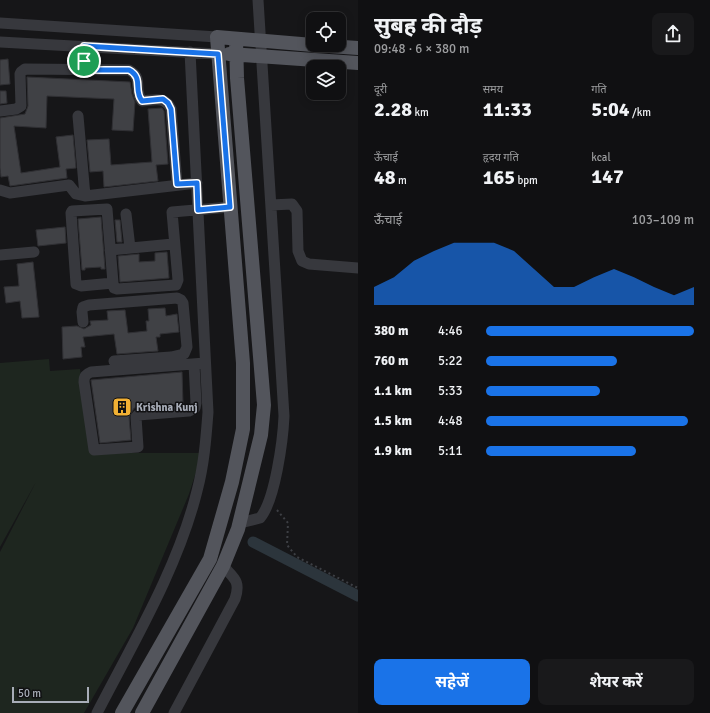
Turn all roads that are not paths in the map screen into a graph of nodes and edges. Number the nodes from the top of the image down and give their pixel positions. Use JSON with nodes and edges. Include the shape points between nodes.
{"nodes":[{"id":1,"x":258,"y":0,"type":"edge"},
{"id":2,"x":0,"y":24,"type":"edge"},
{"id":3,"x":216,"y":37,"type":"junction"},
{"id":4,"x":236,"y":39,"type":"junction"},
{"id":5,"x":262,"y":40,"type":"junction"},
{"id":6,"x":0,"y":42,"type":"edge"},
{"id":7,"x":306,"y":44,"type":"edge"},
{"id":8,"x":84,"y":46,"type":"junction"},
{"id":9,"x":346,"y":47,"type":"edge"},
{"id":10,"x":358,"y":48,"type":"edge"},
{"id":11,"x":190,"y":52,"type":"junction"},
{"id":12,"x":218,"y":54,"type":"junction"},
{"id":13,"x":237,"y":54,"type":"junction"},
{"id":14,"x":262,"y":57,"type":"junction"},
{"id":15,"x":358,"y":63,"type":"edge"},
{"id":16,"x":84,"y":70,"type":"junction"},
{"id":17,"x":0,"y":111,"type":"edge"},
{"id":18,"x":78,"y":116,"type":"dead end"},
{"id":19,"x":197,"y":183,"type":"junction"},
{"id":20,"x":177,"y":184,"type":"junction"},
{"id":21,"x":0,"y":190,"type":"edge"},
{"id":22,"x":85,"y":196,"type":"junction"},
{"id":23,"x":271,"y":205,"type":"junction"},
{"id":24,"x":230,"y":207,"type":"junction"},
{"id":25,"x":198,"y":210,"type":"junction"},
{"id":26,"x":126,"y":214,"type":"dead end"},
{"id":27,"x":173,"y":244,"type":"junction"},
{"id":28,"x":130,"y":248,"type":"junction"},
{"id":29,"x":110,"y":250,"type":"junction"},
{"id":30,"x":34,"y":252,"type":"dead end"},
{"id":31,"x":0,"y":255,"type":"edge"},
{"id":32,"x":358,"y":268,"type":"edge"},
{"id":33,"x":113,"y":283,"type":"junction"},
{"id":34,"x":83,"y":322,"type":"dead end"},
{"id":35,"x":205,"y":350,"type":"junction"},
{"id":36,"x":186,"y":351,"type":"junction"},
{"id":37,"x":114,"y":361,"type":"dead end"},
{"id":38,"x":206,"y":362,"type":"junction"},
{"id":39,"x":194,"y":364,"type":"junction"},
{"id":40,"x":240,"y":523,"type":"junction"},
{"id":41,"x":223,"y":566,"type":"junction"},
{"id":42,"x":143,"y":712,"type":"edge"},
{"id":43,"x":97,"y":713,"type":"edge"},
{"id":44,"x":122,"y":713,"type":"edge"},
{"id":45,"x":174,"y":713,"type":"edge"}],
"edges":[{"from":1,"to":5,"type":"street"},
{"from":2,"to":3,"type":"street"},
{"from":3,"to":4,"type":"main road"},
{"from":3,"to":12,"type":"main road"},
{"from":4,"to":5,"type":"main road"},
{"from":4,"to":13,"type":"main road"},
{"from":5,"to":7,"type":"main road"},
{"from":5,"to":14,"type":"street"},
{"from":6,"to":8,"type":"street"},
{"from":8,"to":11,"type":"street"},
{"from":8,"to":16,"type":"street"},
{"from":9,"to":10,"type":"main road"},
{"from":11,"to":12,"type":"street"},
{"from":11,"to":19,"type":"street"},
{"from":12,"to":13,"type":"main road"},
{"from":12,"to":24,"type":"main road"},
{"from":13,"to":14,"type":"main road"},
{"from":13,"to":40,"type":"main road","via":[[264,405],[261,435]]},
{"from":14,"to":15,"type":"main road"},
{"from":14,"to":23,"type":"street"},
{"from":16,"to":17,"type":"street","via":[[23,70],[20,74],[21,106]]},
{"from":16,"to":20,"type":"street","via":[[129,70],[138,79],[138,96],[142,101],[163,99],[168,103],[173,120]]},
{"from":18,"to":22,"type":"street"},
{"from":19,"to":20,"type":"street"},
{"from":19,"to":25,"type":"street"},
{"from":20,"to":22,"type":"street"},
{"from":21,"to":22,"type":"street","via":[[10,193],[69,185],[76,194]]},
{"from":23,"to":32,"type":"street","via":[[292,204],[296,207],[298,251],[302,261],[309,264]]},
{"from":23,"to":40,"type":"street","via":[[283,432],[279,463],[264,514],[256,520]]},
{"from":24,"to":25,"type":"street"},
{"from":24,"to":44,"type":"main road","via":[[243,364],[243,429],[234,474],[210,559]]},
{"from":25,"to":27,"type":"street","via":[[172,212]]},
{"from":25,"to":35,"type":"street"},
{"from":26,"to":28,"type":"street"},
{"from":27,"to":28,"type":"street"},
{"from":27,"to":33,"type":"street","via":[[178,280],[176,285],[117,289]]},
{"from":28,"to":29,"type":"street"},
{"from":29,"to":33,"type":"street"},
{"from":29,"to":33,"type":"street","via":[[107,209],[72,211],[76,284],[81,286]]},
{"from":30,"to":31,"type":"street"},
{"from":34,"to":36,"type":"street","via":[[82,309],[89,305],[178,299],[183,303]]},
{"from":35,"to":36,"type":"street"},
{"from":35,"to":38,"type":"street"},
{"from":36,"to":37,"type":"street","via":[[178,356]]},
{"from":38,"to":39,"type":"street"},
{"from":38,"to":43,"type":"street","via":[[206,448],[190,516],[163,583]]},
{"from":39,"to":39,"type":"street","via":[[87,374],[84,382],[94,450],[138,447],[138,415],[189,411],[195,408]]},
{"from":40,"to":41,"type":"main road"},
{"from":41,"to":42,"type":"main road"},
{"from":41,"to":45,"type":"street","via":[[236,579],[238,590],[235,599]]}]}
